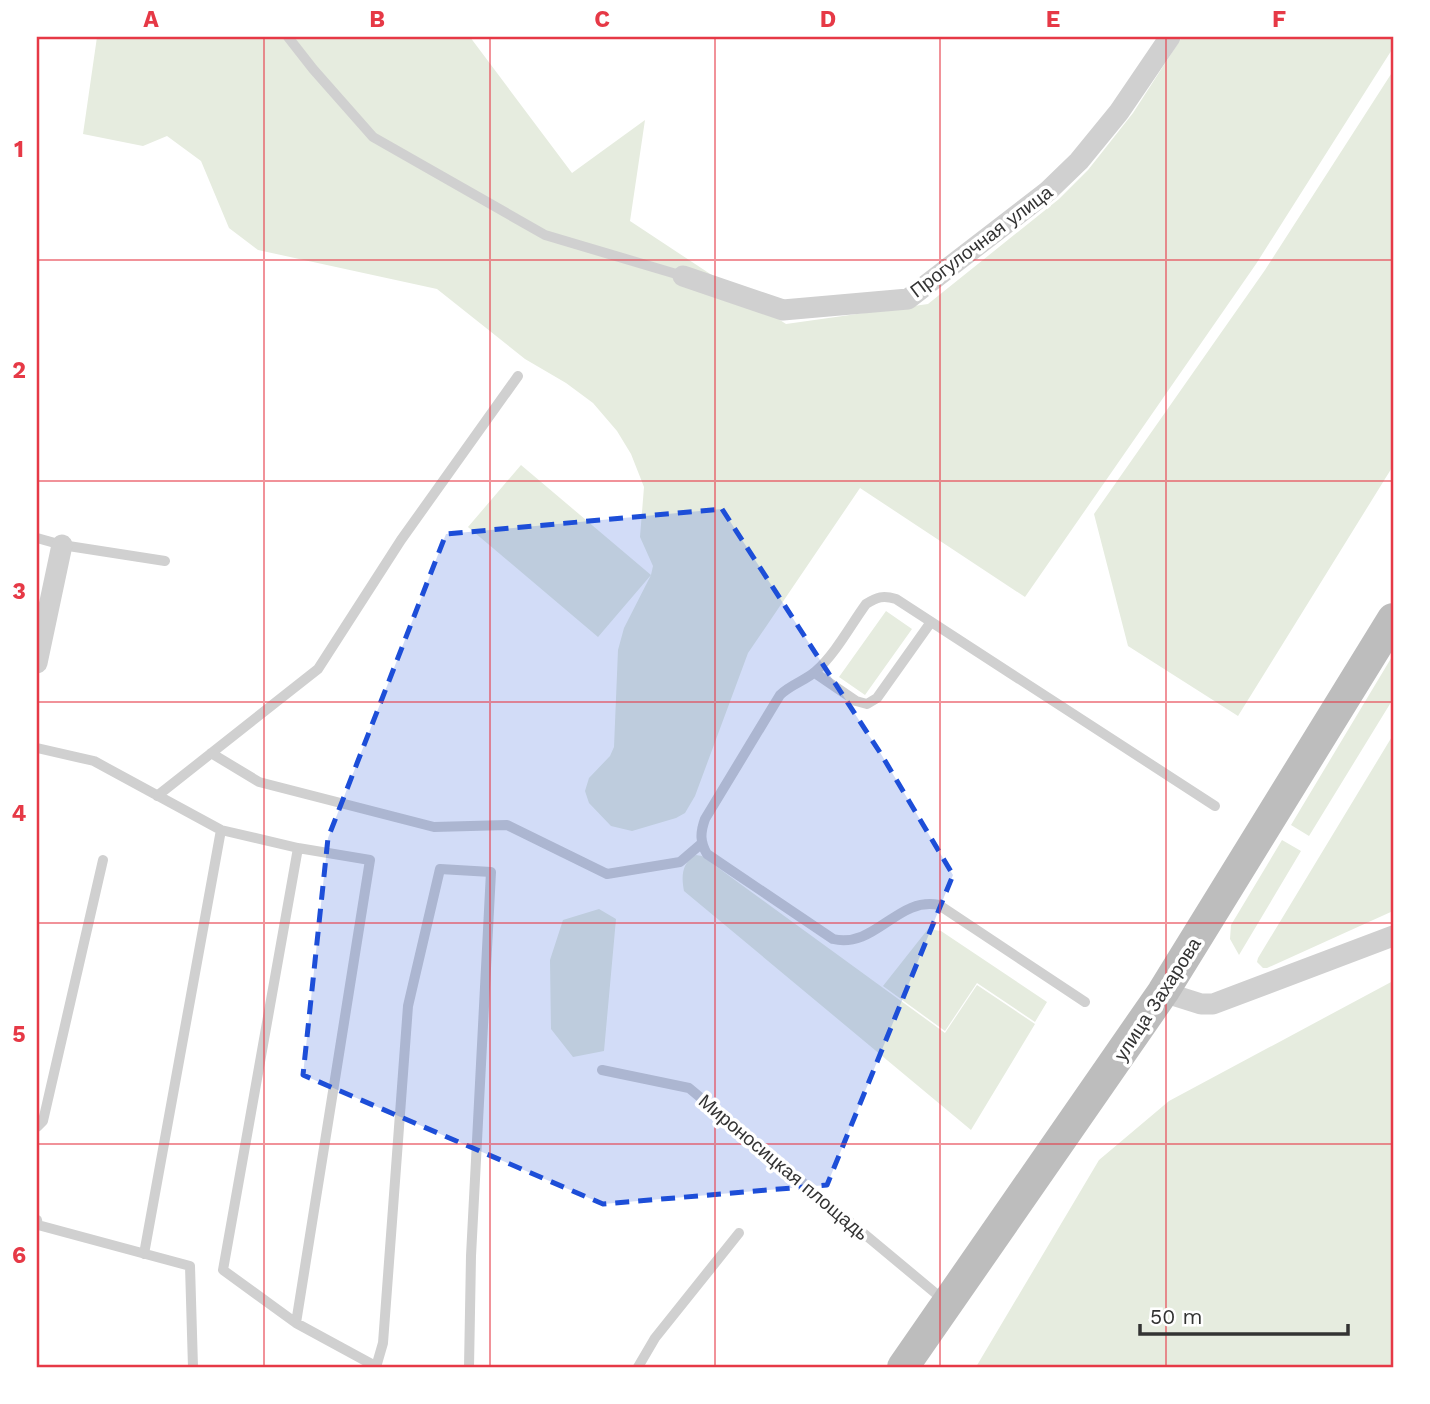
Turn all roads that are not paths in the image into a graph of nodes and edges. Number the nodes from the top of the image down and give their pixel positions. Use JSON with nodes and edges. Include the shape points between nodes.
{"nodes":[{"id":1,"x":289,"y":37,"type":"edge"},
{"id":2,"x":1170,"y":37,"type":"edge"},
{"id":3,"x":683,"y":276,"type":"joint"},
{"id":4,"x":518,"y":376,"type":"dead end"},
{"id":5,"x":37,"y":538,"type":"edge"},
{"id":6,"x":62,"y":545,"type":"junction"},
{"id":7,"x":165,"y":561,"type":"dead end"},
{"id":8,"x":1393,"y":619,"type":"edge"},
{"id":9,"x":931,"y":622,"type":"junction"},
{"id":10,"x":37,"y":663,"type":"edge"},
{"id":11,"x":815,"y":673,"type":"junction"},
{"id":12,"x":37,"y":748,"type":"edge"},
{"id":13,"x":211,"y":753,"type":"junction"},
{"id":14,"x":157,"y":796,"type":"junction"},
{"id":15,"x":1215,"y":806,"type":"dead end"},
{"id":16,"x":221,"y":830,"type":"junction"},
{"id":17,"x":701,"y":845,"type":"junction"},
{"id":18,"x":298,"y":848,"type":"junction"},
{"id":19,"x":103,"y":860,"type":"dead end"},
{"id":20,"x":1393,"y":936,"type":"edge"},
{"id":21,"x":1163,"y":992,"type":"junction"},
{"id":22,"x":1085,"y":1002,"type":"dead end"},
{"id":23,"x":602,"y":1070,"type":"dead end"},
{"id":24,"x":37,"y":1127,"type":"edge"},
{"id":25,"x":37,"y":1220,"type":"edge"},
{"id":26,"x":739,"y":1233,"type":"dead end"},
{"id":27,"x":144,"y":1254,"type":"junction"},
{"id":28,"x":948,"y":1304,"type":"junction"},
{"id":29,"x":296,"y":1323,"type":"junction"},
{"id":30,"x":193,"y":1367,"type":"edge"},
{"id":31,"x":376,"y":1367,"type":"edge"},
{"id":32,"x":469,"y":1367,"type":"edge"},
{"id":33,"x":638,"y":1367,"type":"edge"},
{"id":34,"x":903,"y":1367,"type":"edge"}],
"edges":[{"from":1,"to":3,"type":"lane","via":[[373,137],[545,235]]},
{"from":2,"to":3,"type":"street","name":"Прогулочная улица","via":[[1119,113],[1079,161],[1048,191],[908,299],[783,310]]},
{"from":4,"to":13,"type":"lane","via":[[401,540],[318,669]]},
{"from":5,"to":6,"type":"lane"},
{"from":6,"to":7,"type":"lane"},
{"from":6,"to":10,"type":"street"},
{"from":8,"to":21,"type":"main road","name":"улица Захарова"},
{"from":9,"to":11,"type":"lane","via":[[896,599],[876,598],[866,604]]},
{"from":9,"to":11,"type":"lane","via":[[877,698],[867,704]]},
{"from":9,"to":15,"type":"lane"},
{"from":11,"to":17,"type":"lane","via":[[780,695],[705,819]]},
{"from":12,"to":14,"type":"lane","via":[[94,761]]},
{"from":13,"to":14,"type":"lane"},
{"from":13,"to":17,"type":"lane","via":[[259,782],[434,827],[507,825],[607,874],[680,862]]},
{"from":14,"to":16,"type":"lane"},
{"from":16,"to":18,"type":"lane"},
{"from":16,"to":27,"type":"lane"},
{"from":17,"to":22,"type":"lane","via":[[715,862],[833,939],[863,937],[928,902]]},
{"from":18,"to":29,"type":"lane","via":[[223,1270]]},
{"from":18,"to":29,"type":"lane","via":[[370,860]]},
{"from":19,"to":24,"type":"lane","via":[[43,1121]]},
{"from":20,"to":21,"type":"street","via":[[1213,1004]]},
{"from":21,"to":28,"type":"main road","name":"улица Захарова"},
{"from":23,"to":28,"type":"lane","name":"Мироносицкая площадь","via":[[689,1088]]},
{"from":25,"to":27,"type":"lane","via":[[38,1225]]},
{"from":26,"to":33,"type":"lane","via":[[655,1338]]},
{"from":27,"to":30,"type":"lane","via":[[190,1266]]},
{"from":28,"to":34,"type":"main road","name":"улица Захарова"},
{"from":29,"to":31,"type":"lane"},
{"from":31,"to":32,"type":"lane","via":[[383,1343],[408,1006],[440,869],[491,873]]}]}
